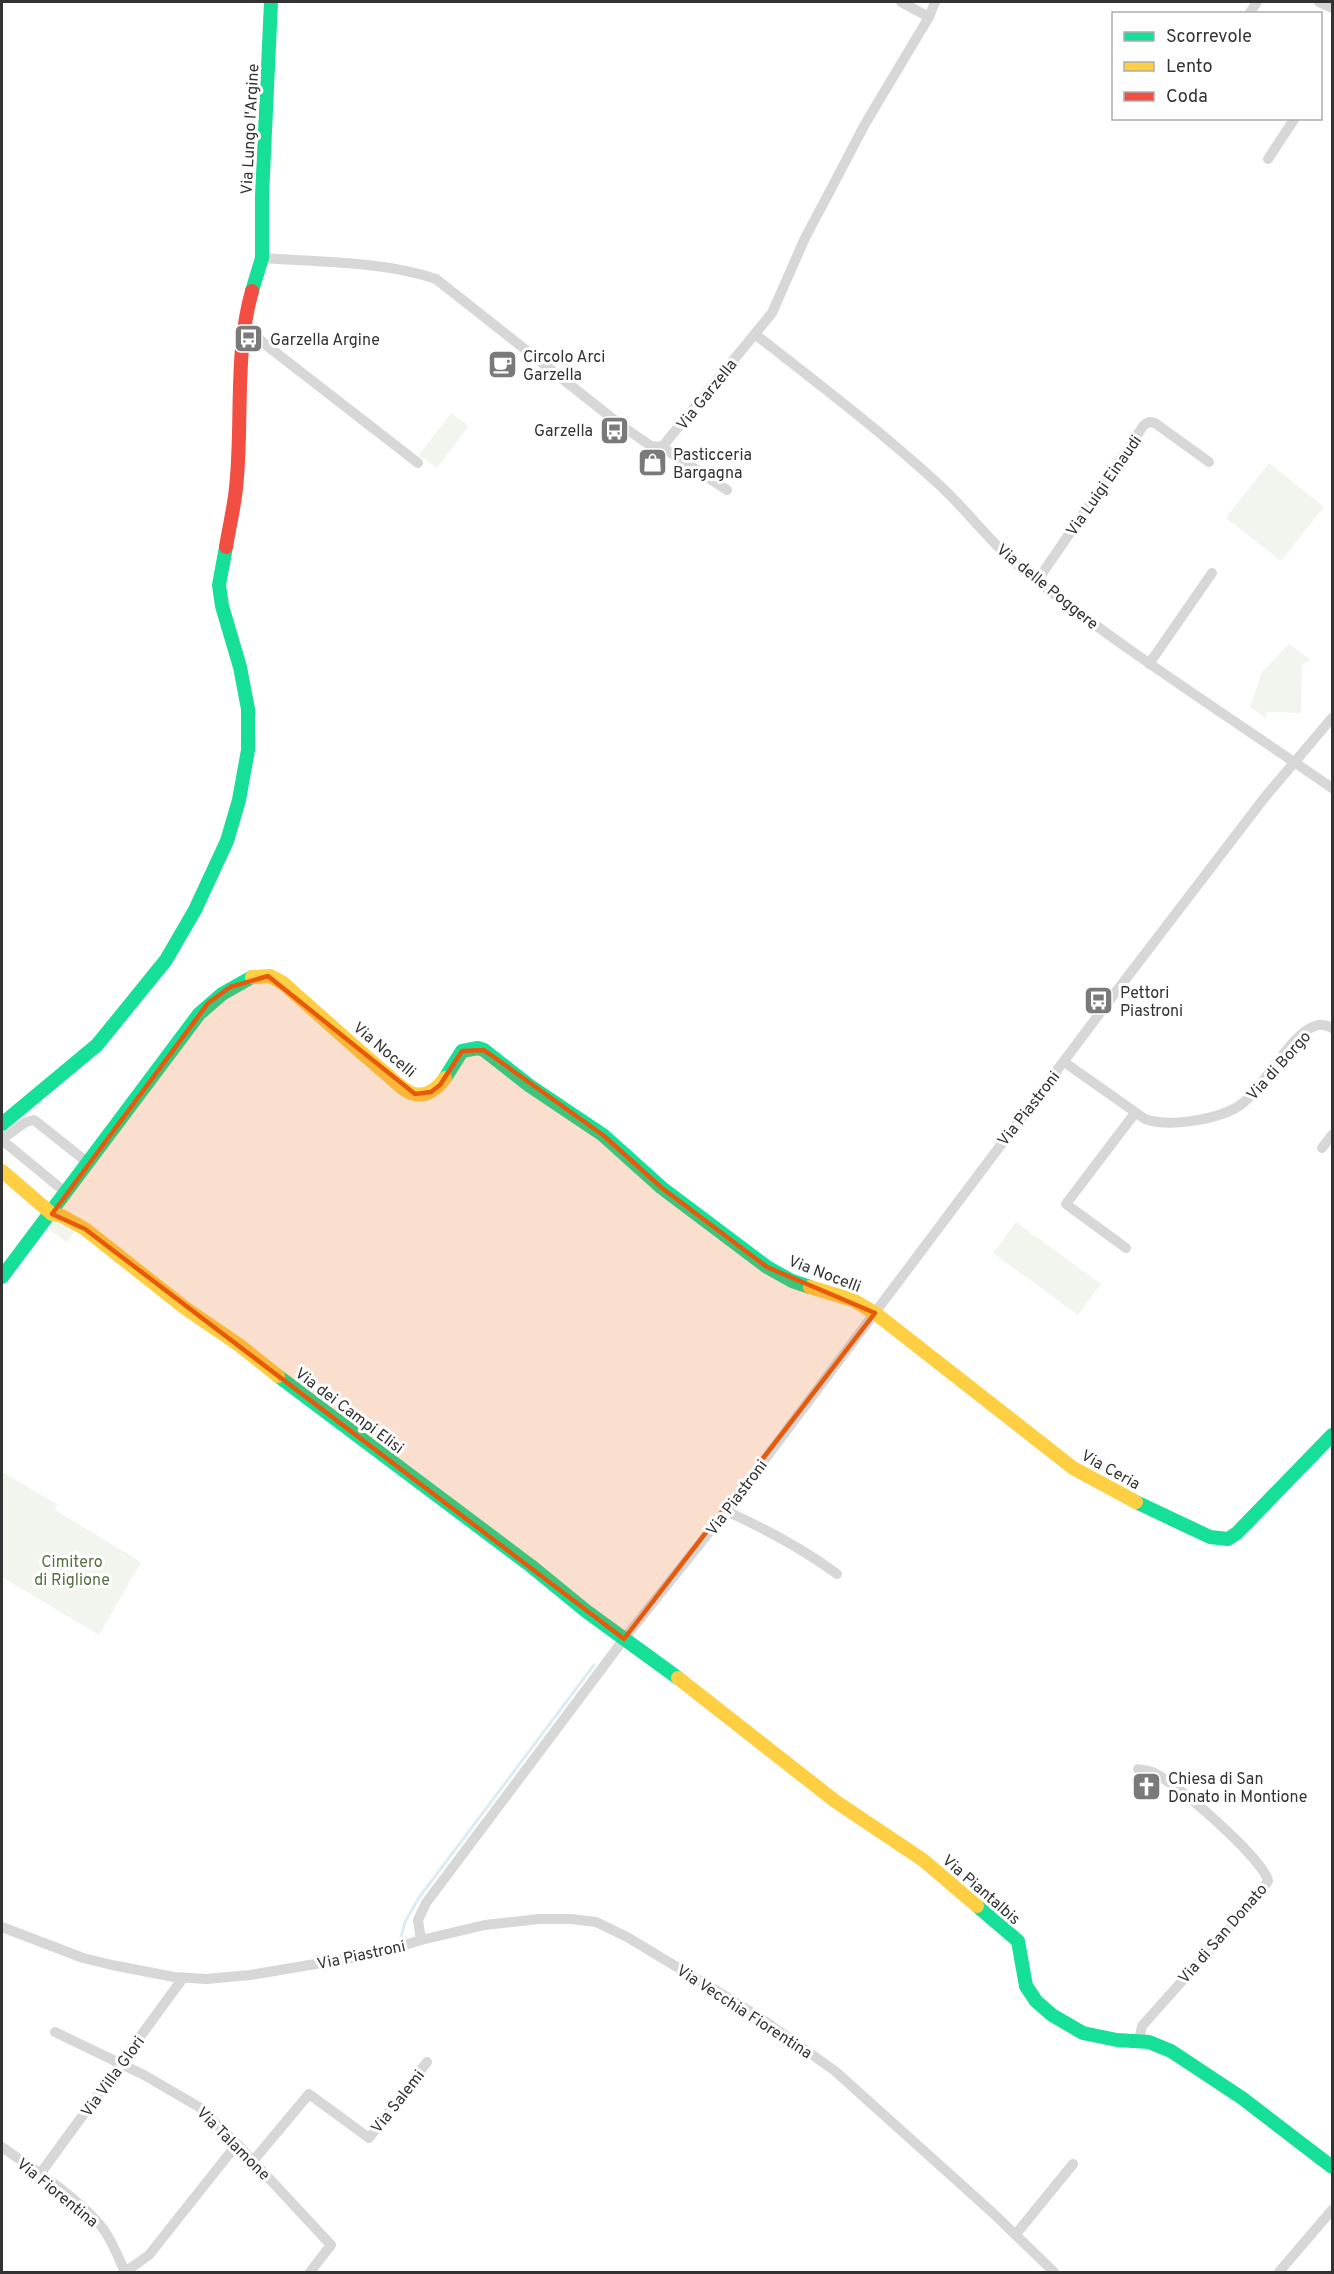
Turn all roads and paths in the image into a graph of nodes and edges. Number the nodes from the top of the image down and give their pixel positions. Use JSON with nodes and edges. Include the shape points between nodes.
{"nodes":[{"id":1,"x":272,"y":2,"type":"edge"},
{"id":2,"x":901,"y":2,"type":"edge"},
{"id":3,"x":935,"y":2,"type":"edge"},
{"id":4,"x":928,"y":17,"type":"junction"},
{"id":5,"x":1294,"y":120,"type":"edge"},
{"id":6,"x":1268,"y":159,"type":"dead end"},
{"id":7,"x":262,"y":258,"type":"junction"},
{"id":8,"x":246,"y":327,"type":"junction"},
{"id":9,"x":756,"y":334,"type":"junction"},
{"id":10,"x":662,"y":447,"type":"junction"},
{"id":11,"x":1209,"y":462,"type":"dead end"},
{"id":12,"x":418,"y":463,"type":"dead end"},
{"id":13,"x":727,"y":490,"type":"dead end"},
{"id":14,"x":1212,"y":573,"type":"dead end"},
{"id":15,"x":1037,"y":581,"type":"junction"},
{"id":16,"x":1149,"y":664,"type":"junction"},
{"id":17,"x":1332,"y":718,"type":"edge"},
{"id":18,"x":1294,"y":762,"type":"junction"},
{"id":19,"x":1332,"y":788,"type":"edge"},
{"id":20,"x":1332,"y":1029,"type":"edge"},
{"id":21,"x":1064,"y":1062,"type":"junction"},
{"id":22,"x":1135,"y":1113,"type":"junction"},
{"id":23,"x":2,"y":1124,"type":"edge"},
{"id":24,"x":1332,"y":1136,"type":"edge"},
{"id":25,"x":2,"y":1139,"type":"edge"},
{"id":26,"x":1322,"y":1148,"type":"dead end"},
{"id":27,"x":87,"y":1162,"type":"junction"},
{"id":28,"x":2,"y":1171,"type":"edge"},
{"id":29,"x":65,"y":1192,"type":"junction"},
{"id":30,"x":52,"y":1214,"type":"junction"},
{"id":31,"x":1126,"y":1248,"type":"dead end"},
{"id":32,"x":2,"y":1277,"type":"edge"},
{"id":33,"x":875,"y":1313,"type":"junction"},
{"id":34,"x":1332,"y":1435,"type":"edge"},
{"id":35,"x":726,"y":1511,"type":"junction"},
{"id":36,"x":837,"y":1574,"type":"dead end"},
{"id":37,"x":624,"y":1639,"type":"junction"},
{"id":38,"x":1138,"y":1769,"type":"dead end"},
{"id":39,"x":2,"y":1927,"type":"edge"},
{"id":40,"x":421,"y":1940,"type":"junction"},
{"id":41,"x":183,"y":1978,"type":"junction"},
{"id":42,"x":55,"y":2032,"type":"dead end"},
{"id":43,"x":1139,"y":2041,"type":"junction"},
{"id":44,"x":427,"y":2062,"type":"dead end"},
{"id":45,"x":121,"y":2064,"type":"junction"},
{"id":46,"x":237,"y":2144,"type":"junction"},
{"id":47,"x":2,"y":2147,"type":"edge"},
{"id":48,"x":253,"y":2161,"type":"junction"},
{"id":49,"x":1073,"y":2164,"type":"dead end"},
{"id":50,"x":1332,"y":2167,"type":"edge"},
{"id":51,"x":40,"y":2174,"type":"junction"},
{"id":52,"x":1332,"y":2210,"type":"edge"},
{"id":53,"x":1016,"y":2234,"type":"junction"},
{"id":54,"x":125,"y":2272,"type":"edge"},
{"id":55,"x":310,"y":2272,"type":"edge"},
{"id":56,"x":1054,"y":2272,"type":"edge"},
{"id":57,"x":1279,"y":2272,"type":"edge"}],
"edges":[{"from":1,"to":7,"type":"street","name":"Via Lungo l'Argine"},
{"from":2,"to":4,"type":"street"},
{"from":3,"to":4,"type":"street","name":"Via Garzella"},
{"from":4,"to":9,"type":"street","name":"Via Garzella","via":[[865,124],[805,238],[772,313]]},
{"from":5,"to":6,"type":"street"},
{"from":7,"to":8,"type":"street","name":"Via Lungo l'Argine","via":[[250,294]]},
{"from":7,"to":10,"type":"street","via":[[407,271],[436,279],[622,426],[651,447]]},
{"from":8,"to":12,"type":"street"},
{"from":8,"to":23,"type":"street","name":"Via Lungo l'Argine","via":[[236,489],[219,585],[240,667],[249,723],[246,764],[230,831],[195,910],[166,960],[97,1045]]},
{"from":9,"to":10,"type":"street","name":"Via Garzella"},
{"from":9,"to":15,"type":"street","name":"Via delle Poggere","via":[[937,482],[1000,549]]},
{"from":10,"to":13,"type":"street"},
{"from":11,"to":15,"type":"street","name":"Via Luigi Einaudi","via":[[1155,423],[1144,425]]},
{"from":14,"to":16,"type":"street"},
{"from":15,"to":16,"type":"street","name":"Via delle Poggere"},
{"from":16,"to":18,"type":"street","name":"Via delle Poggere"},
{"from":17,"to":18,"type":"street","name":"Via Piastroni"},
{"from":18,"to":19,"type":"street","name":"Via delle Poggere"},
{"from":18,"to":21,"type":"street","name":"Via Piastroni"},
{"from":20,"to":22,"type":"street","name":"Via di Borgo","via":[[1319,1024],[1309,1029],[1251,1096],[1231,1110],[1168,1123],[1153,1122]]},
{"from":21,"to":22,"type":"street","name":"Via di Borgo"},
{"from":21,"to":33,"type":"street","name":"Via Piastroni"},
{"from":22,"to":31,"type":"street","via":[[1066,1204]]},
{"from":24,"to":26,"type":"street"},
{"from":25,"to":27,"type":"street","via":[[34,1120]]},
{"from":25,"to":29,"type":"street"},
{"from":27,"to":29,"type":"street","name":"Via Nocelli"},
{"from":27,"to":33,"type":"street","name":"Via Nocelli","via":[[208,1004],[230,987],[268,976],[283,983],[415,1094],[431,1092],[440,1085],[462,1051],[484,1050],[603,1135],[662,1188],[767,1267],[792,1281],[853,1300]]},
{"from":28,"to":30,"type":"street"},
{"from":29,"to":30,"type":"street","name":"Via Nocelli"},
{"from":30,"to":32,"type":"street","name":"Via Nocelli"},
{"from":30,"to":37,"type":"street","name":"Via dei Campi Elisi","via":[[85,1229]]},
{"from":33,"to":34,"type":"street","name":"Via Ceria","via":[[1073,1468],[1210,1537],[1228,1539],[1237,1533]]},
{"from":33,"to":35,"type":"street","name":"Via Piastroni"},
{"from":35,"to":36,"type":"street","via":[[758,1524]]},
{"from":35,"to":37,"type":"street","name":"Via Piastroni"},
{"from":37,"to":40,"type":"street","name":"Via Piastroni","via":[[426,1903],[418,1920]]},
{"from":37,"to":43,"type":"street","name":"Via Piantalbis","via":[[710,1701],[841,1805],[923,1860],[1018,1941],[1026,1986],[1047,2011],[1083,2033]]},
{"from":38,"to":43,"type":"street","name":"Via di San Donato","via":[[1162,1778],[1212,1818],[1250,1853],[1268,1881],[1142,2026]]},
{"from":39,"to":41,"type":"street","name":"Via Piastroni","via":[[83,1958]]},
{"from":40,"to":41,"type":"street","name":"Via Piastroni","via":[[382,1953],[261,1973],[216,1979]]},
{"from":40,"to":53,"type":"street","name":"Via Vecchia Fiorentina","via":[[485,1925],[540,1918],[585,1920],[611,1928],[762,2019],[835,2071]]},
{"from":41,"to":45,"type":"street","name":"Via Villa Glori"},
{"from":42,"to":45,"type":"street","name":"Via Talamone"},
{"from":43,"to":50,"type":"street","name":"Via Piantalbis","via":[[1161,2046],[1202,2071]]},
{"from":44,"to":48,"type":"street","name":"Via Salemi","via":[[369,2138],[309,2094]]},
{"from":45,"to":46,"type":"street","name":"Via Talamone","via":[[192,2103]]},
{"from":45,"to":51,"type":"street","name":"Via Villa Glori"},
{"from":46,"to":48,"type":"street","name":"Via Talamone"},
{"from":46,"to":54,"type":"street","via":[[149,2255]]},
{"from":47,"to":51,"type":"street","name":"Via Fiorentina"},
{"from":48,"to":55,"type":"street","name":"Via Talamone","via":[[331,2245]]},
{"from":49,"to":53,"type":"street"},
{"from":51,"to":54,"type":"street","name":"Via Fiorentina","via":[[103,2229]]},
{"from":52,"to":57,"type":"street"},
{"from":53,"to":56,"type":"street","name":"Via Vecchia Fiorentina"}]}
